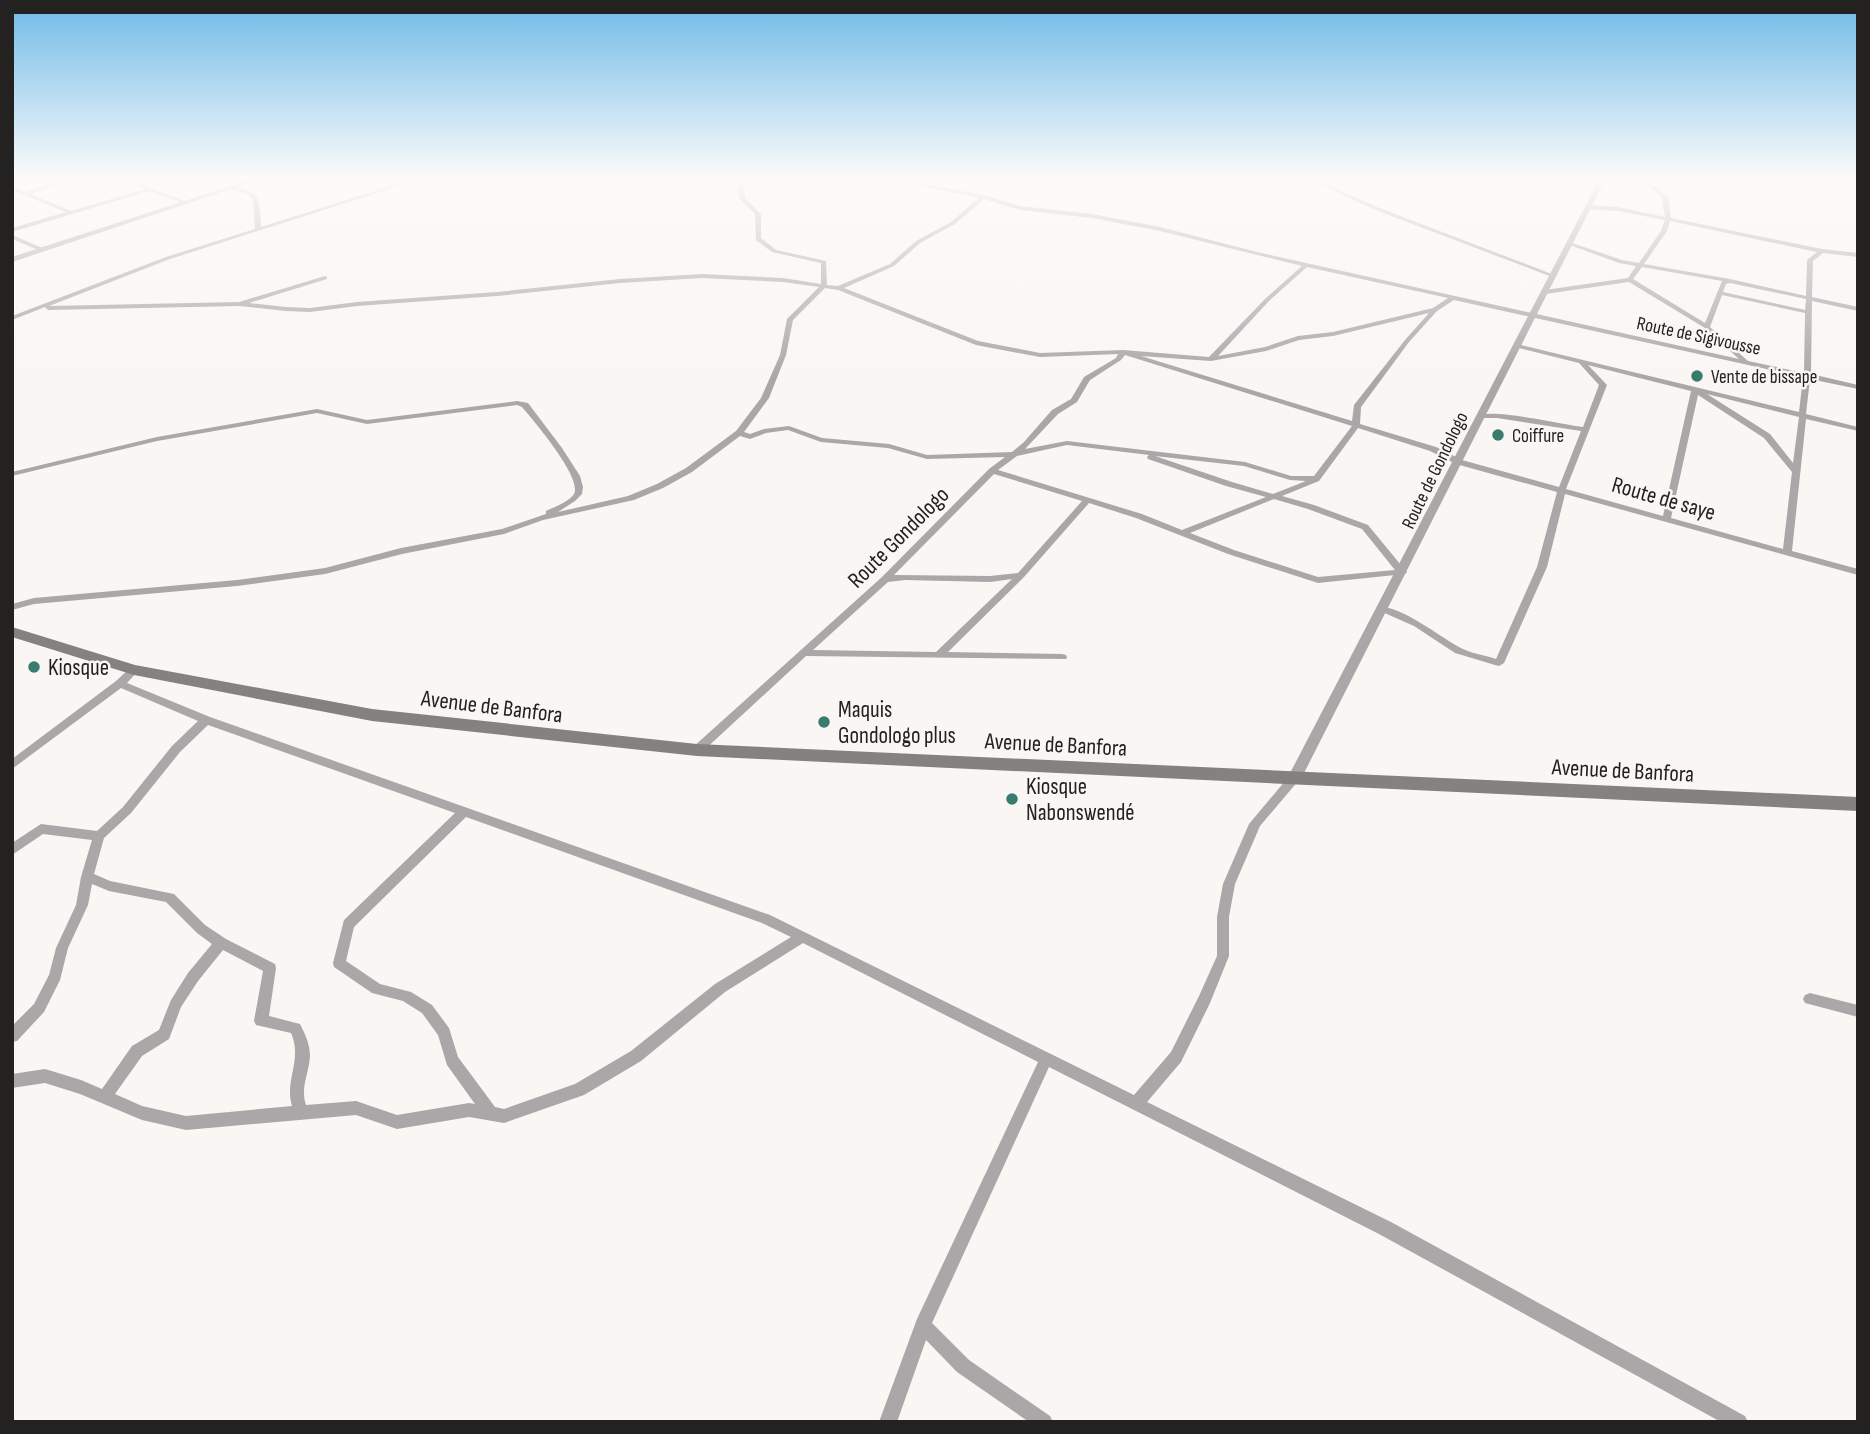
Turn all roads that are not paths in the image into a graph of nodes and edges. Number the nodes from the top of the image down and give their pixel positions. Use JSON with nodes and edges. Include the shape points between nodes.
{"nodes":[{"id":1,"x":31,"y":245,"type":"edge"},
{"id":2,"x":59,"y":245,"type":"edge"},
{"id":3,"x":209,"y":245,"type":"edge"},
{"id":4,"x":766,"y":245,"type":"edge"},
{"id":5,"x":915,"y":245,"type":"edge"},
{"id":6,"x":1225,"y":245,"type":"edge"},
{"id":7,"x":1473,"y":245,"type":"edge"},
{"id":8,"x":1570,"y":245,"type":"edge"},
{"id":9,"x":1573,"y":245,"type":"edge"},
{"id":10,"x":1654,"y":245,"type":"edge"},
{"id":11,"x":1792,"y":245,"type":"edge"},
{"id":12,"x":43,"y":250,"type":"junction"},
{"id":13,"x":1822,"y":251,"type":"junction"},
{"id":14,"x":1858,"y":255,"type":"edge"},
{"id":15,"x":12,"y":260,"type":"edge"},
{"id":16,"x":1306,"y":265,"type":"junction"},
{"id":17,"x":1640,"y":265,"type":"junction"},
{"id":18,"x":1554,"y":276,"type":"junction"},
{"id":19,"x":325,"y":278,"type":"dead end"},
{"id":20,"x":1630,"y":280,"type":"junction"},
{"id":21,"x":1730,"y":281,"type":"junction"},
{"id":22,"x":824,"y":286,"type":"junction"},
{"id":23,"x":839,"y":288,"type":"junction"},
{"id":24,"x":1545,"y":292,"type":"junction"},
{"id":25,"x":1719,"y":293,"type":"junction"},
{"id":26,"x":1454,"y":297,"type":"junction"},
{"id":27,"x":1808,"y":298,"type":"junction"},
{"id":28,"x":239,"y":304,"type":"junction"},
{"id":29,"x":35,"y":309,"type":"junction"},
{"id":30,"x":1858,"y":309,"type":"edge"},
{"id":31,"x":1435,"y":310,"type":"junction"},
{"id":32,"x":1808,"y":312,"type":"junction"},
{"id":33,"x":1534,"y":316,"type":"junction"},
{"id":34,"x":12,"y":318,"type":"edge"},
{"id":35,"x":1707,"y":327,"type":"junction"},
{"id":36,"x":1517,"y":346,"type":"junction"},
{"id":37,"x":1123,"y":352,"type":"junction"},
{"id":38,"x":1211,"y":359,"type":"junction"},
{"id":39,"x":1747,"y":362,"type":"junction"},
{"id":40,"x":1582,"y":363,"type":"junction"},
{"id":41,"x":1807,"y":375,"type":"junction"},
{"id":42,"x":1858,"y":387,"type":"edge"},
{"id":43,"x":1695,"y":390,"type":"junction"},
{"id":44,"x":1802,"y":415,"type":"junction"},
{"id":45,"x":1480,"y":416,"type":"junction"},
{"id":46,"x":1356,"y":426,"type":"junction"},
{"id":47,"x":1858,"y":429,"type":"edge"},
{"id":48,"x":1586,"y":430,"type":"junction"},
{"id":49,"x":739,"y":433,"type":"junction"},
{"id":50,"x":1131,"y":451,"type":"junction"},
{"id":51,"x":1009,"y":455,"type":"junction"},
{"id":52,"x":1459,"y":462,"type":"junction"},
{"id":53,"x":992,"y":471,"type":"junction"},
{"id":54,"x":1796,"y":472,"type":"junction"},
{"id":55,"x":12,"y":474,"type":"edge"},
{"id":56,"x":1316,"y":479,"type":"junction"},
{"id":57,"x":1562,"y":489,"type":"junction"},
{"id":58,"x":1275,"y":497,"type":"junction"},
{"id":59,"x":1087,"y":501,"type":"junction"},
{"id":60,"x":541,"y":518,"type":"junction"},
{"id":61,"x":1667,"y":519,"type":"junction"},
{"id":62,"x":1182,"y":533,"type":"junction"},
{"id":63,"x":1787,"y":552,"type":"junction"},
{"id":64,"x":1402,"y":572,"type":"junction"},
{"id":65,"x":1858,"y":572,"type":"edge"},
{"id":66,"x":1021,"y":575,"type":"junction"},
{"id":67,"x":885,"y":579,"type":"junction"},
{"id":68,"x":12,"y":607,"type":"edge"},
{"id":69,"x":1383,"y":609,"type":"junction"},
{"id":70,"x":12,"y":632,"type":"edge"},
{"id":71,"x":802,"y":653,"type":"junction"},
{"id":72,"x":939,"y":655,"type":"junction"},
{"id":73,"x":1062,"y":657,"type":"dead end"},
{"id":74,"x":134,"y":670,"type":"junction"},
{"id":75,"x":120,"y":684,"type":"junction"},
{"id":76,"x":206,"y":720,"type":"junction"},
{"id":77,"x":697,"y":751,"type":"junction"},
{"id":78,"x":12,"y":765,"type":"edge"},
{"id":79,"x":1295,"y":777,"type":"junction"},
{"id":80,"x":1858,"y":804,"type":"edge"},
{"id":81,"x":464,"y":812,"type":"junction"},
{"id":82,"x":99,"y":836,"type":"junction"},
{"id":83,"x":12,"y":850,"type":"edge"},
{"id":84,"x":87,"y":877,"type":"junction"},
{"id":85,"x":803,"y":937,"type":"junction"},
{"id":86,"x":221,"y":943,"type":"junction"},
{"id":87,"x":1810,"y":999,"type":"dead end"},
{"id":88,"x":1858,"y":1011,"type":"edge"},
{"id":89,"x":12,"y":1035,"type":"edge"},
{"id":90,"x":1046,"y":1059,"type":"junction"},
{"id":91,"x":12,"y":1081,"type":"edge"},
{"id":92,"x":104,"y":1098,"type":"junction"},
{"id":93,"x":1136,"y":1104,"type":"junction"},
{"id":94,"x":301,"y":1111,"type":"junction"},
{"id":95,"x":491,"y":1114,"type":"junction"},
{"id":96,"x":923,"y":1325,"type":"junction"},
{"id":97,"x":888,"y":1422,"type":"edge"},
{"id":98,"x":1044,"y":1422,"type":"edge"},
{"id":99,"x":1740,"y":1422,"type":"edge"}],
"edges":[{"from":1,"to":12,"type":"street"},
{"from":2,"to":12,"type":"street"},
{"from":3,"to":29,"type":"street"},
{"from":4,"to":22,"type":"street","via":[[774,251],[824,262]]},
{"from":5,"to":23,"type":"street","via":[[892,265]]},
{"from":6,"to":16,"type":"street","name":"Route de Sigivousse"},
{"from":7,"to":18,"type":"street"},
{"from":8,"to":18,"type":"street","name":"Route de Gondologo"},
{"from":9,"to":17,"type":"street"},
{"from":10,"to":17,"type":"street"},
{"from":11,"to":13,"type":"street"},
{"from":12,"to":15,"type":"street"},
{"from":13,"to":14,"type":"street"},
{"from":13,"to":27,"type":"street","via":[[1810,260]]},
{"from":16,"to":26,"type":"street","name":"Route de Sigivousse"},
{"from":16,"to":38,"type":"street"},
{"from":17,"to":20,"type":"street"},
{"from":17,"to":21,"type":"street"},
{"from":18,"to":24,"type":"street","name":"Route de Gondologo"},
{"from":19,"to":28,"type":"street"},
{"from":20,"to":24,"type":"street"},
{"from":20,"to":35,"type":"street"},
{"from":21,"to":25,"type":"street","via":[[1723,283]]},
{"from":21,"to":27,"type":"street"},
{"from":22,"to":23,"type":"street"},
{"from":22,"to":28,"type":"street","via":[[752,276],[667,276],[333,308]]},
{"from":22,"to":49,"type":"street","via":[[790,319],[783,355],[765,398]]},
{"from":23,"to":37,"type":"street","via":[[976,343],[1040,355]]},
{"from":24,"to":33,"type":"street","name":"Route de Gondologo"},
{"from":25,"to":32,"type":"street"},
{"from":25,"to":35,"type":"street"},
{"from":26,"to":31,"type":"street"},
{"from":26,"to":33,"type":"street","name":"Route de Sigivousse"},
{"from":27,"to":30,"type":"street"},
{"from":27,"to":32,"type":"street"},
{"from":28,"to":29,"type":"street"},
{"from":29,"to":34,"type":"street"},
{"from":31,"to":38,"type":"street"},
{"from":31,"to":46,"type":"street","via":[[1357,407]]},
{"from":32,"to":41,"type":"street"},
{"from":33,"to":36,"type":"street","name":"Route de Gondologo"},
{"from":33,"to":39,"type":"street","name":"Route de Sigivousse"},
{"from":35,"to":39,"type":"street"},
{"from":36,"to":40,"type":"street"},
{"from":36,"to":45,"type":"street","name":"Route de Gondologo"},
{"from":37,"to":38,"type":"street"},
{"from":37,"to":46,"type":"street","name":"Route de saye"},
{"from":37,"to":51,"type":"street","name":"Route Gondologo","via":[[1087,379],[1074,400]]},
{"from":39,"to":41,"type":"street","name":"Route de Sigivousse"},
{"from":40,"to":43,"type":"street"},
{"from":40,"to":48,"type":"street","via":[[1603,385]]},
{"from":41,"to":42,"type":"street","name":"Route de Sigivousse"},
{"from":41,"to":44,"type":"street"},
{"from":43,"to":44,"type":"street"},
{"from":43,"to":54,"type":"street","via":[[1767,436]]},
{"from":43,"to":61,"type":"street"},
{"from":44,"to":47,"type":"street"},
{"from":44,"to":54,"type":"street"},
{"from":45,"to":48,"type":"street"},
{"from":45,"to":52,"type":"street","name":"Route de Gondologo"},
{"from":46,"to":52,"type":"street","name":"Route de saye","via":[[1433,449]]},
{"from":46,"to":56,"type":"street"},
{"from":48,"to":57,"type":"street"},
{"from":49,"to":51,"type":"street","via":[[750,437],[789,428],[821,440],[889,446],[927,457]]},
{"from":49,"to":60,"type":"street","via":[[660,486],[631,498]]},
{"from":50,"to":51,"type":"street","via":[[1068,443]]},
{"from":50,"to":56,"type":"street","via":[[1245,464],[1290,478]]},
{"from":50,"to":58,"type":"street"},
{"from":51,"to":53,"type":"street","name":"Route Gondologo"},
{"from":52,"to":57,"type":"street","name":"Route de saye"},
{"from":52,"to":64,"type":"street","name":"Route de Gondologo"},
{"from":53,"to":59,"type":"street"},
{"from":53,"to":67,"type":"street","name":"Route Gondologo"},
{"from":54,"to":63,"type":"street"},
{"from":55,"to":60,"type":"street","via":[[157,439],[317,411],[367,422],[517,402],[525,405],[568,461],[580,488],[578,495]]},
{"from":56,"to":58,"type":"street"},
{"from":57,"to":61,"type":"street","name":"Route de saye"},
{"from":57,"to":69,"type":"street","via":[[1542,567],[1499,663],[1458,651],[1417,624]]},
{"from":58,"to":62,"type":"street"},
{"from":58,"to":64,"type":"street","via":[[1365,527]]},
{"from":59,"to":62,"type":"street"},
{"from":59,"to":66,"type":"street"},
{"from":60,"to":68,"type":"street","via":[[504,531],[325,571]]},
{"from":61,"to":63,"type":"street","name":"Route de saye"},
{"from":62,"to":64,"type":"street","via":[[1318,580]]},
{"from":63,"to":65,"type":"street","name":"Route de saye"},
{"from":64,"to":69,"type":"street","name":"Route de Gondologo"},
{"from":66,"to":67,"type":"street"},
{"from":66,"to":72,"type":"street"},
{"from":67,"to":71,"type":"street","name":"Route Gondologo"},
{"from":69,"to":79,"type":"street","name":"Route de Gondologo"},
{"from":70,"to":74,"type":"main road","name":"Avenue de Banfora"},
{"from":71,"to":72,"type":"street"},
{"from":71,"to":77,"type":"street","name":"Route Gondologo"},
{"from":72,"to":73,"type":"street"},
{"from":74,"to":75,"type":"street"},
{"from":74,"to":77,"type":"main road","name":"Avenue de Banfora","via":[[372,715]]},
{"from":75,"to":76,"type":"street"},
{"from":75,"to":78,"type":"street"},
{"from":76,"to":81,"type":"street"},
{"from":76,"to":82,"type":"street"},
{"from":77,"to":79,"type":"main road","name":"Avenue de Banfora"},
{"from":79,"to":80,"type":"main road","name":"Avenue de Banfora"},
{"from":79,"to":93,"type":"street","via":[[1255,824],[1229,884],[1223,956],[1210,988],[1176,1057]]},
{"from":81,"to":85,"type":"street","via":[[766,919]]},
{"from":81,"to":95,"type":"street","via":[[348,924],[339,963],[377,989],[407,996],[427,1009],[444,1032],[452,1060]]},
{"from":82,"to":83,"type":"street","via":[[41,829]]},
{"from":82,"to":84,"type":"street"},
{"from":84,"to":86,"type":"street","via":[[170,898]]},
{"from":84,"to":89,"type":"street","via":[[82,905],[55,976],[39,1008]]},
{"from":85,"to":90,"type":"street"},
{"from":85,"to":95,"type":"street","via":[[720,988],[636,1056],[579,1090],[503,1116]]},
{"from":86,"to":92,"type":"street","via":[[181,995],[164,1034],[137,1051]]},
{"from":86,"to":94,"type":"street","via":[[270,968],[261,1021],[295,1028],[303,1043],[303,1069],[295,1091]]},
{"from":87,"to":88,"type":"street"},
{"from":90,"to":93,"type":"street"},
{"from":90,"to":96,"type":"street"},
{"from":91,"to":92,"type":"street","via":[[45,1076]]},
{"from":92,"to":94,"type":"street","via":[[186,1123]]},
{"from":93,"to":99,"type":"street","via":[[1385,1228]]},
{"from":94,"to":95,"type":"street","via":[[356,1108],[397,1122],[469,1110]]},
{"from":96,"to":97,"type":"street"},
{"from":96,"to":98,"type":"street","via":[[962,1366]]}]}
